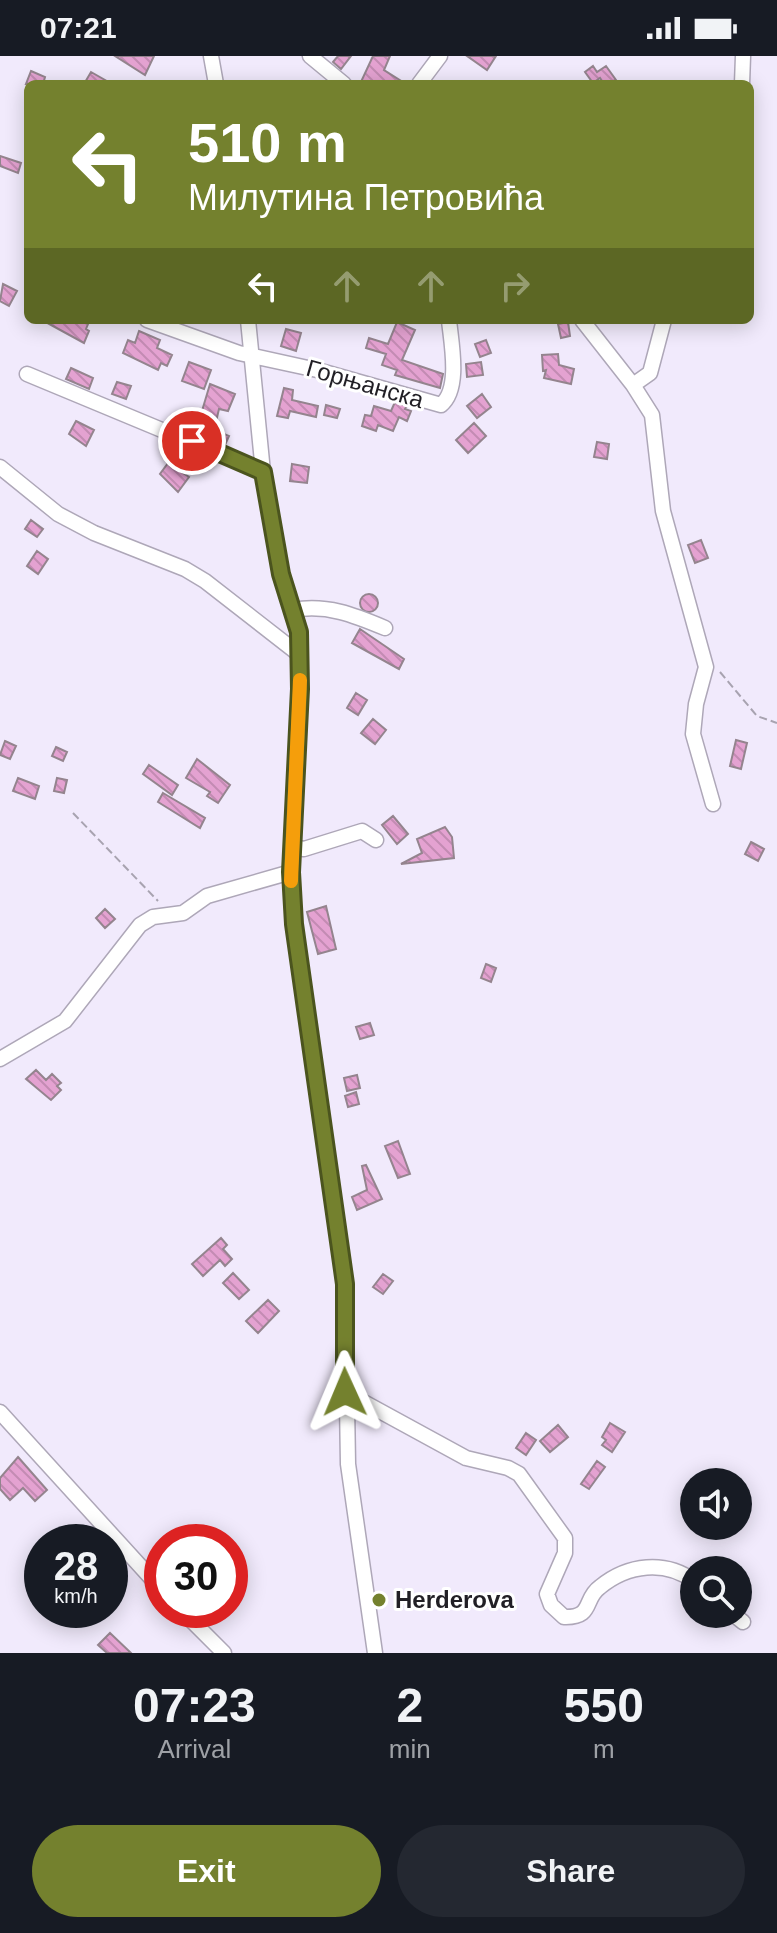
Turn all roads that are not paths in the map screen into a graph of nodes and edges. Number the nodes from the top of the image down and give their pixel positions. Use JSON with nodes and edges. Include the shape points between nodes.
{"nodes":[{"id":1,"x":211,"y":56,"type":"edge"},
{"id":2,"x":310,"y":56,"type":"edge"},
{"id":3,"x":440,"y":56,"type":"edge"},
{"id":4,"x":743,"y":56,"type":"edge"},
{"id":5,"x":215,"y":80,"type":"edge"},
{"id":6,"x":339,"y":80,"type":"edge"},
{"id":7,"x":422,"y":80,"type":"edge"},
{"id":8,"x":742,"y":80,"type":"edge"},
{"id":9,"x":157,"y":324,"type":"edge"},
{"id":10,"x":248,"y":324,"type":"edge"},
{"id":11,"x":449,"y":324,"type":"edge"},
{"id":12,"x":585,"y":324,"type":"edge"},
{"id":13,"x":663,"y":324,"type":"edge"},
{"id":14,"x":250,"y":354,"type":"junction"},
{"id":15,"x":27,"y":374,"type":"dead end"},
{"id":16,"x":633,"y":385,"type":"junction"},
{"id":17,"x":0,"y":467,"type":"edge"},
{"id":18,"x":263,"y":472,"type":"junction"},
{"id":19,"x":293,"y":610,"type":"junction"},
{"id":20,"x":385,"y":628,"type":"dead end"},
{"id":21,"x":300,"y":655,"type":"junction"},
{"id":22,"x":713,"y":804,"type":"dead end"},
{"id":23,"x":376,"y":840,"type":"dead end"},
{"id":24,"x":292,"y":847,"type":"junction"},
{"id":25,"x":291,"y":872,"type":"junction"},
{"id":26,"x":0,"y":1059,"type":"edge"},
{"id":27,"x":345,"y":1392,"type":"junction"},
{"id":28,"x":0,"y":1412,"type":"edge"},
{"id":29,"x":144,"y":1570,"type":"edge"},
{"id":30,"x":680,"y":1573,"type":"edge"},
{"id":31,"x":199,"y":1628,"type":"edge"},
{"id":32,"x":224,"y":1653,"type":"edge"},
{"id":33,"x":375,"y":1653,"type":"edge"}],
"edges":[{"from":1,"to":5,"type":"street"},
{"from":2,"to":6,"type":"street"},
{"from":3,"to":7,"type":"street"},
{"from":4,"to":8,"type":"street"},
{"from":9,"to":14,"type":"street"},
{"from":10,"to":14,"type":"street"},
{"from":11,"to":14,"type":"street","name":"Горњанска","via":[[450,387],[441,405]]},
{"from":12,"to":16,"type":"street"},
{"from":13,"to":16,"type":"street","via":[[650,373]]},
{"from":14,"to":18,"type":"street"},
{"from":15,"to":18,"type":"street"},
{"from":16,"to":22,"type":"street","via":[[652,415],[663,511],[706,667],[693,734]]},
{"from":17,"to":21,"type":"street","via":[[58,514],[185,569]]},
{"from":18,"to":19,"type":"street","via":[[281,574]]},
{"from":19,"to":20,"type":"street","via":[[325,608]]},
{"from":19,"to":21,"type":"street"},
{"from":21,"to":24,"type":"street"},
{"from":23,"to":24,"type":"street","via":[[362,831],[304,849]]},
{"from":24,"to":25,"type":"street"},
{"from":25,"to":26,"type":"street","via":[[207,896],[183,913],[153,917],[140,925],[65,1021]]},
{"from":25,"to":27,"type":"street","via":[[345,1284]]},
{"from":27,"to":30,"type":"street","via":[[466,1458],[519,1474],[565,1538],[565,1553],[547,1594],[564,1617],[579,1616],[596,1589],[642,1568],[669,1566]]},
{"from":27,"to":33,"type":"street","via":[[348,1464]]},
{"from":28,"to":29,"type":"street"},
{"from":31,"to":32,"type":"street"}]}
